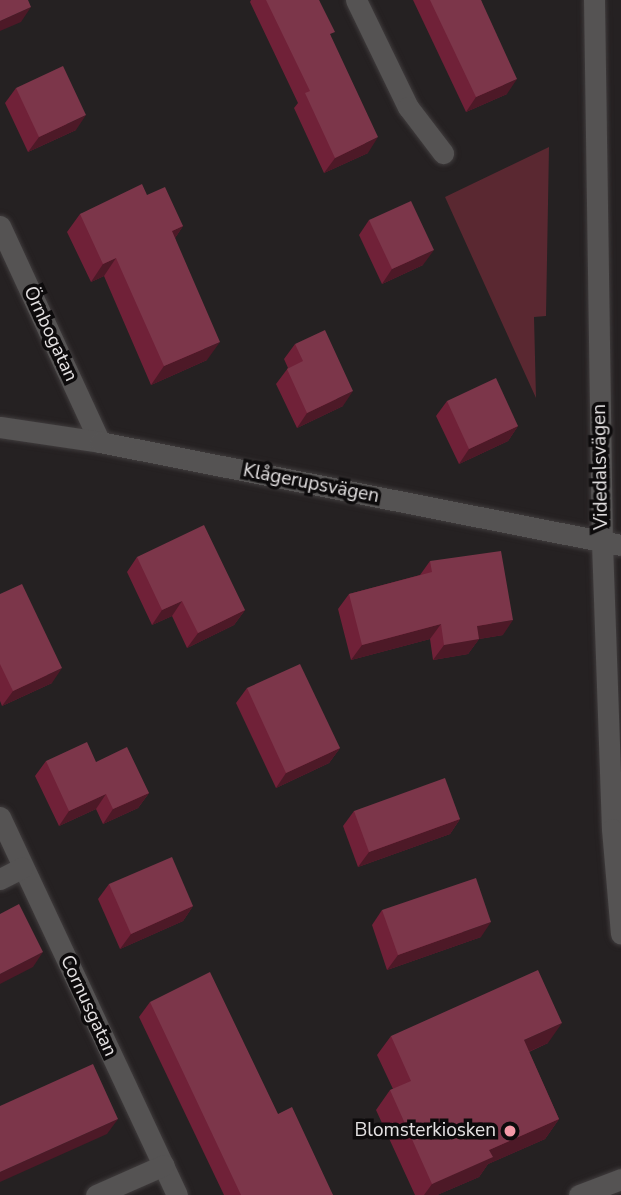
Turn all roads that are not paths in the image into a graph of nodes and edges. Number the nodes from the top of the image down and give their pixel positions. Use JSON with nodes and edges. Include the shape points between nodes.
{"nodes":[{"id":1,"x":356,"y":0,"type":"edge"},
{"id":2,"x":594,"y":0,"type":"edge"},
{"id":3,"x":443,"y":153,"type":"dead end"},
{"id":4,"x":0,"y":226,"type":"edge"},
{"id":5,"x":0,"y":427,"type":"edge"},
{"id":6,"x":100,"y":442,"type":"junction"},
{"id":7,"x":611,"y":544,"type":"edge"},
{"id":8,"x":0,"y":817,"type":"edge"},
{"id":9,"x":22,"y":868,"type":"junction"},
{"id":10,"x":0,"y":879,"type":"edge"},
{"id":11,"x":621,"y":934,"type":"edge"},
{"id":12,"x":164,"y":1165,"type":"junction"},
{"id":13,"x":621,"y":1179,"type":"edge"},
{"id":14,"x":96,"y":1195,"type":"edge"},
{"id":15,"x":177,"y":1195,"type":"edge"},
{"id":16,"x":579,"y":1195,"type":"edge"}],
"edges":[{"from":1,"to":3,"type":"street","via":[[408,107]]},
{"from":2,"to":7,"type":"street","name":"Videdalsvägen"},
{"from":4,"to":6,"type":"street","name":"Örnbogatan"},
{"from":5,"to":6,"type":"street","name":"Klågerupsvägen"},
{"from":6,"to":7,"type":"street","name":"Klågerupsvägen"},
{"from":7,"to":11,"type":"street","name":"Videdalsvägen","via":[[612,829]]},
{"from":8,"to":9,"type":"street","name":"Cornusgatan"},
{"from":9,"to":10,"type":"street"},
{"from":9,"to":12,"type":"street","name":"Cornusgatan"},
{"from":12,"to":14,"type":"street"},
{"from":12,"to":15,"type":"street","name":"Cornusgatan"},
{"from":13,"to":16,"type":"street"}]}
